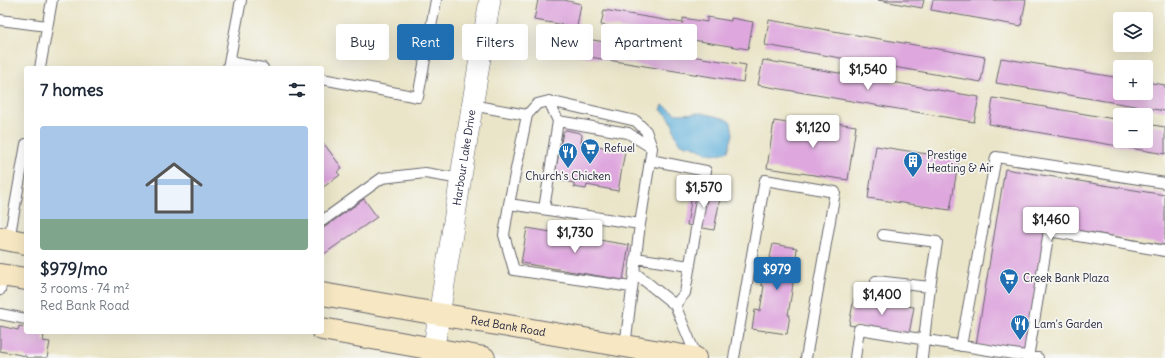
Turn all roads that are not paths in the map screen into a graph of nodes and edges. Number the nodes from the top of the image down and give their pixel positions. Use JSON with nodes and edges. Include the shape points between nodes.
{"nodes":[{"id":1,"x":52,"y":0,"type":"edge"},
{"id":2,"x":241,"y":0,"type":"edge"},
{"id":3,"x":436,"y":0,"type":"edge"},
{"id":4,"x":490,"y":0,"type":"edge"},
{"id":5,"x":0,"y":20,"type":"edge"},
{"id":6,"x":47,"y":26,"type":"junction"},
{"id":7,"x":229,"y":65,"type":"edge"},
{"id":8,"x":40,"y":66,"type":"edge"},
{"id":9,"x":240,"y":66,"type":"edge"},
{"id":10,"x":324,"y":79,"type":"edge"},
{"id":11,"x":549,"y":101,"type":"junction"},
{"id":12,"x":471,"y":105,"type":"junction"},
{"id":13,"x":527,"y":114,"type":"junction"},
{"id":14,"x":558,"y":121,"type":"junction"},
{"id":15,"x":652,"y":148,"type":"junction"},
{"id":16,"x":650,"y":160,"type":"junction"},
{"id":17,"x":24,"y":164,"type":"edge"},
{"id":18,"x":461,"y":179,"type":"junction"},
{"id":19,"x":1165,"y":183,"type":"edge"},
{"id":20,"x":21,"y":195,"type":"edge"},
{"id":21,"x":509,"y":204,"type":"junction"},
{"id":22,"x":544,"y":209,"type":"junction"},
{"id":23,"x":324,"y":220,"type":"edge"},
{"id":24,"x":640,"y":224,"type":"junction"},
{"id":25,"x":883,"y":235,"type":"dead end"},
{"id":26,"x":9,"y":242,"type":"edge"},
{"id":27,"x":1165,"y":251,"type":"edge"},
{"id":28,"x":635,"y":258,"type":"junction"},
{"id":29,"x":690,"y":266,"type":"junction"},
{"id":30,"x":634,"y":272,"type":"junction"},
{"id":31,"x":24,"y":279,"type":"edge"},
{"id":32,"x":1,"y":280,"type":"edge"},
{"id":33,"x":876,"y":281,"type":"dead end"},
{"id":34,"x":631,"y":287,"type":"junction"},
{"id":35,"x":930,"y":287,"type":"junction"},
{"id":36,"x":324,"y":294,"type":"edge"},
{"id":37,"x":675,"y":305,"type":"junction"},
{"id":38,"x":0,"y":314,"type":"edge"},
{"id":39,"x":439,"y":314,"type":"junction"},
{"id":40,"x":24,"y":319,"type":"edge"},
{"id":41,"x":324,"y":329,"type":"edge"},
{"id":42,"x":924,"y":340,"type":"junction"},
{"id":43,"x":961,"y":346,"type":"junction"},
{"id":44,"x":625,"y":347,"type":"junction"},
{"id":45,"x":432,"y":354,"type":"edge"},
{"id":46,"x":1032,"y":357,"type":"edge"},
{"id":47,"x":484,"y":358,"type":"edge"},
{"id":48,"x":696,"y":358,"type":"edge"},
{"id":49,"x":734,"y":358,"type":"edge"},
{"id":50,"x":806,"y":358,"type":"edge"},
{"id":51,"x":854,"y":358,"type":"edge"},
{"id":52,"x":922,"y":358,"type":"edge"}],
"edges":[{"from":1,"to":6,"type":"lane"},
{"from":2,"to":7,"type":"lane"},
{"from":3,"to":10,"type":"lane","via":[[418,97]]},
{"from":4,"to":12,"type":"street","name":"Harbour Lake Drive"},
{"from":5,"to":6,"type":"lane"},
{"from":6,"to":8,"type":"lane"},
{"from":7,"to":9,"type":"lane"},
{"from":11,"to":13,"type":"lane","via":[[536,104]]},
{"from":11,"to":14,"type":"lane"},
{"from":11,"to":15,"type":"lane","via":[[636,121],[646,131]]},
{"from":12,"to":13,"type":"lane"},
{"from":12,"to":18,"type":"street","name":"Harbour Lake Drive"},
{"from":13,"to":21,"type":"lane"},
{"from":14,"to":15,"type":"lane","via":[[628,134]]},
{"from":14,"to":22,"type":"lane"},
{"from":15,"to":16,"type":"lane"},
{"from":16,"to":24,"type":"lane"},
{"from":16,"to":29,"type":"lane","via":[[706,171]]},
{"from":17,"to":20,"type":"lane"},
{"from":18,"to":23,"type":"lane","via":[[425,173],[382,178]]},
{"from":18,"to":39,"type":"street","name":"Harbour Lake Drive"},
{"from":19,"to":43,"type":"lane","via":[[996,157]]},
{"from":20,"to":26,"type":"lane"},
{"from":21,"to":22,"type":"lane"},
{"from":21,"to":34,"type":"lane","via":[[504,235],[514,270]]},
{"from":22,"to":24,"type":"lane"},
{"from":24,"to":28,"type":"lane"},
{"from":25,"to":35,"type":"lane","via":[[937,242]]},
{"from":27,"to":46,"type":"lane","via":[[1049,231]]},
{"from":28,"to":29,"type":"lane"},
{"from":28,"to":30,"type":"lane"},
{"from":29,"to":37,"type":"lane","via":[[685,293]]},
{"from":30,"to":34,"type":"lane"},
{"from":30,"to":37,"type":"lane"},
{"from":31,"to":32,"type":"main road"},
{"from":33,"to":35,"type":"lane"},
{"from":34,"to":44,"type":"lane"},
{"from":35,"to":42,"type":"lane"},
{"from":36,"to":39,"type":"main road","name":"Red Bank Road"},
{"from":37,"to":48,"type":"lane"},
{"from":38,"to":40,"type":"lane"},
{"from":39,"to":44,"type":"main road","name":"Red Bank Road"},
{"from":39,"to":45,"type":"street","name":"Harbour Lake Drive"},
{"from":41,"to":45,"type":"main road"},
{"from":42,"to":43,"type":"lane"},
{"from":42,"to":51,"type":"lane","via":[[859,329]]},
{"from":42,"to":52,"type":"lane"},
{"from":43,"to":46,"type":"lane"},
{"from":44,"to":48,"type":"main road","name":"Red Bank Road"},
{"from":45,"to":47,"type":"main road"},
{"from":49,"to":50,"type":"lane","via":[[765,180],[835,192]]}]}
